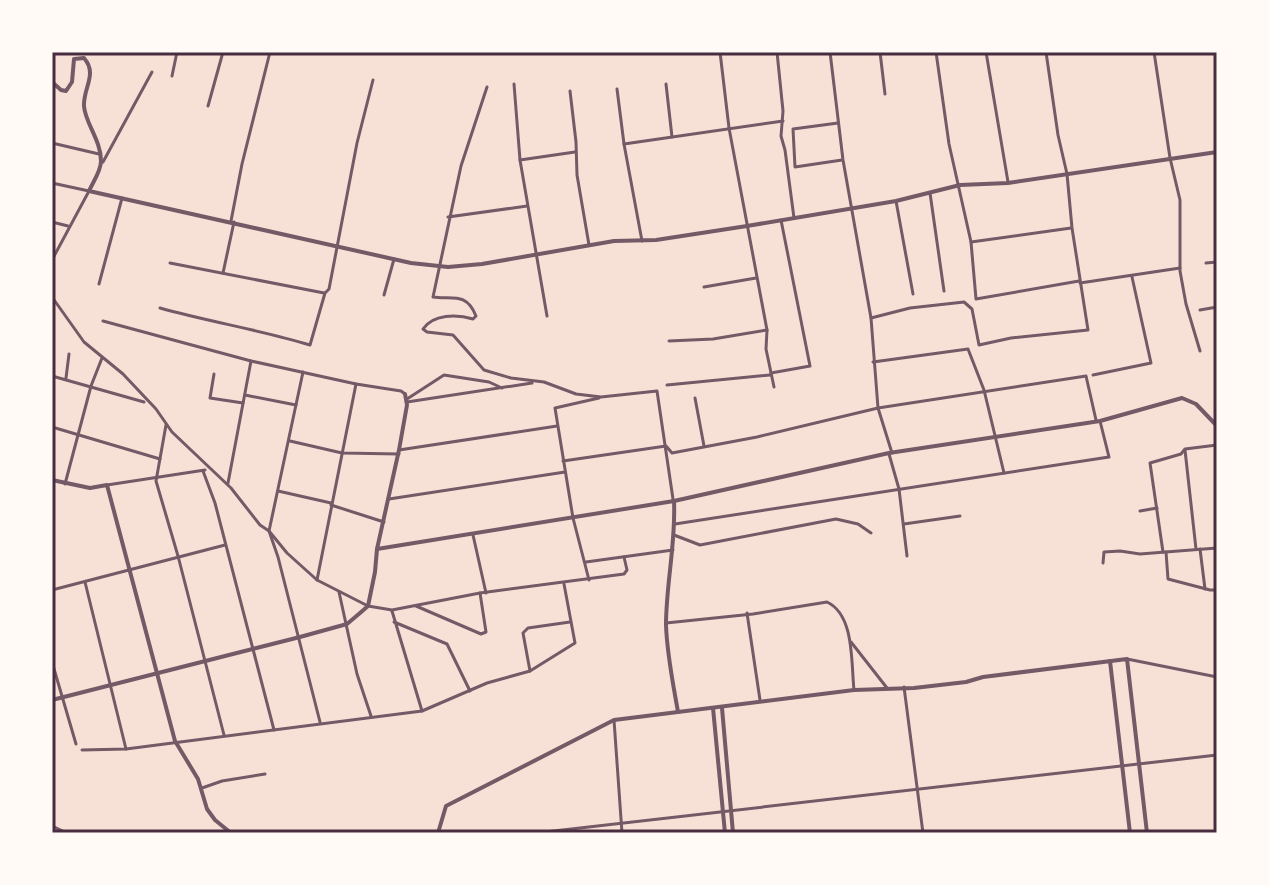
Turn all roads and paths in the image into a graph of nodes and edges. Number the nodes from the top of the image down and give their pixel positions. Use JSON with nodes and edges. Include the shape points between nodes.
{"nodes":[{"id":1,"x":177,"y":52,"type":"edge"},
{"id":2,"x":223,"y":52,"type":"edge"},
{"id":3,"x":270,"y":52,"type":"edge"},
{"id":4,"x":720,"y":52,"type":"edge"},
{"id":5,"x":777,"y":52,"type":"edge"},
{"id":6,"x":830,"y":52,"type":"edge"},
{"id":7,"x":880,"y":52,"type":"edge"},
{"id":8,"x":936,"y":52,"type":"edge"},
{"id":9,"x":986,"y":52,"type":"edge"},
{"id":10,"x":1046,"y":52,"type":"edge"},
{"id":11,"x":1155,"y":52,"type":"edge"},
{"id":12,"x":75,"y":55,"type":"edge"},
{"id":13,"x":152,"y":72,"type":"dead end"},
{"id":14,"x":172,"y":76,"type":"dead end"},
{"id":15,"x":373,"y":80,"type":"dead end"},
{"id":16,"x":52,"y":82,"type":"edge"},
{"id":17,"x":514,"y":84,"type":"dead end"},
{"id":18,"x":666,"y":84,"type":"dead end"},
{"id":19,"x":487,"y":87,"type":"dead end"},
{"id":20,"x":617,"y":89,"type":"dead end"},
{"id":21,"x":570,"y":91,"type":"dead end"},
{"id":22,"x":885,"y":94,"type":"dead end"},
{"id":23,"x":208,"y":106,"type":"dead end"},
{"id":24,"x":783,"y":121,"type":"junction"},
{"id":25,"x":838,"y":123,"type":"junction"},
{"id":26,"x":729,"y":128,"type":"junction"},
{"id":27,"x":672,"y":137,"type":"junction"},
{"id":28,"x":52,"y":143,"type":"edge"},
{"id":29,"x":624,"y":144,"type":"junction"},
{"id":30,"x":575,"y":152,"type":"junction"},
{"id":31,"x":1217,"y":152,"type":"edge"},
{"id":32,"x":100,"y":155,"type":"junction"},
{"id":33,"x":1170,"y":158,"type":"junction"},
{"id":34,"x":520,"y":160,"type":"junction"},
{"id":35,"x":843,"y":160,"type":"junction"},
{"id":36,"x":101,"y":165,"type":"junction"},
{"id":37,"x":1067,"y":174,"type":"junction"},
{"id":38,"x":52,"y":183,"type":"edge"},
{"id":39,"x":1008,"y":183,"type":"junction"},
{"id":40,"x":960,"y":185,"type":"junction"},
{"id":41,"x":89,"y":191,"type":"junction"},
{"id":42,"x":930,"y":193,"type":"junction"},
{"id":43,"x":122,"y":198,"type":"junction"},
{"id":44,"x":896,"y":201,"type":"junction"},
{"id":45,"x":527,"y":206,"type":"junction"},
{"id":46,"x":851,"y":208,"type":"junction"},
{"id":47,"x":448,"y":217,"type":"junction"},
{"id":48,"x":794,"y":219,"type":"junction"},
{"id":49,"x":781,"y":220,"type":"junction"},
{"id":50,"x":52,"y":222,"type":"edge"},
{"id":51,"x":232,"y":222,"type":"junction"},
{"id":52,"x":69,"y":226,"type":"junction"},
{"id":53,"x":747,"y":226,"type":"junction"},
{"id":54,"x":1072,"y":228,"type":"junction"},
{"id":55,"x":642,"y":241,"type":"junction"},
{"id":56,"x":971,"y":242,"type":"junction"},
{"id":57,"x":589,"y":245,"type":"junction"},
{"id":58,"x":336,"y":246,"type":"junction"},
{"id":59,"x":536,"y":254,"type":"junction"},
{"id":60,"x":52,"y":258,"type":"edge"},
{"id":61,"x":394,"y":259,"type":"junction"},
{"id":62,"x":1217,"y":262,"type":"edge"},
{"id":63,"x":170,"y":263,"type":"dead end"},
{"id":64,"x":1206,"y":263,"type":"dead end"},
{"id":65,"x":439,"y":266,"type":"junction"},
{"id":66,"x":1180,"y":268,"type":"junction"},
{"id":67,"x":223,"y":274,"type":"junction"},
{"id":68,"x":1132,"y":277,"type":"junction"},
{"id":69,"x":757,"y":278,"type":"junction"},
{"id":70,"x":1079,"y":282,"type":"junction"},
{"id":71,"x":99,"y":284,"type":"dead end"},
{"id":72,"x":704,"y":287,"type":"dead end"},
{"id":73,"x":944,"y":291,"type":"dead end"},
{"id":74,"x":325,"y":293,"type":"junction"},
{"id":75,"x":913,"y":294,"type":"dead end"},
{"id":76,"x":384,"y":295,"type":"dead end"},
{"id":77,"x":52,"y":297,"type":"edge"},
{"id":78,"x":1217,"y":307,"type":"edge"},
{"id":79,"x":160,"y":308,"type":"dead end"},
{"id":80,"x":1200,"y":310,"type":"dead end"},
{"id":81,"x":547,"y":316,"type":"dead end"},
{"id":82,"x":871,"y":318,"type":"junction"},
{"id":83,"x":103,"y":321,"type":"dead end"},
{"id":84,"x":767,"y":330,"type":"junction"},
{"id":85,"x":669,"y":341,"type":"dead end"},
{"id":86,"x":1200,"y":351,"type":"dead end"},
{"id":87,"x":69,"y":354,"type":"dead end"},
{"id":88,"x":102,"y":357,"type":"junction"},
{"id":89,"x":251,"y":361,"type":"junction"},
{"id":90,"x":873,"y":362,"type":"junction"},
{"id":91,"x":303,"y":372,"type":"junction"},
{"id":92,"x":214,"y":374,"type":"dead end"},
{"id":93,"x":771,"y":374,"type":"junction"},
{"id":94,"x":1093,"y":375,"type":"dead end"},
{"id":95,"x":52,"y":376,"type":"edge"},
{"id":96,"x":65,"y":379,"type":"junction"},
{"id":97,"x":535,"y":383,"type":"junction"},
{"id":98,"x":356,"y":384,"type":"junction"},
{"id":99,"x":667,"y":385,"type":"dead end"},
{"id":100,"x":91,"y":386,"type":"junction"},
{"id":101,"x":774,"y":387,"type":"dead end"},
{"id":102,"x":504,"y":389,"type":"junction"},
{"id":103,"x":984,"y":390,"type":"junction"},
{"id":104,"x":245,"y":394,"type":"junction"},
{"id":105,"x":601,"y":397,"type":"junction"},
{"id":106,"x":406,"y":398,"type":"junction"},
{"id":107,"x":695,"y":398,"type":"dead end"},
{"id":108,"x":148,"y":403,"type":"junction"},
{"id":109,"x":243,"y":403,"type":"junction"},
{"id":110,"x":296,"y":405,"type":"junction"},
{"id":111,"x":878,"y":408,"type":"junction"},
{"id":112,"x":1098,"y":422,"type":"junction"},
{"id":113,"x":166,"y":425,"type":"junction"},
{"id":114,"x":557,"y":426,"type":"junction"},
{"id":115,"x":1217,"y":426,"type":"edge"},
{"id":116,"x":52,"y":427,"type":"edge"},
{"id":117,"x":80,"y":434,"type":"junction"},
{"id":118,"x":993,"y":437,"type":"junction"},
{"id":119,"x":290,"y":441,"type":"junction"},
{"id":120,"x":1217,"y":445,"type":"edge"},
{"id":121,"x":666,"y":446,"type":"junction"},
{"id":122,"x":704,"y":446,"type":"junction"},
{"id":123,"x":1185,"y":449,"type":"junction"},
{"id":124,"x":399,"y":452,"type":"junction"},
{"id":125,"x":342,"y":453,"type":"junction"},
{"id":126,"x":890,"y":453,"type":"junction"},
{"id":127,"x":160,"y":459,"type":"junction"},
{"id":128,"x":563,"y":461,"type":"junction"},
{"id":129,"x":209,"y":469,"type":"junction"},
{"id":130,"x":203,"y":471,"type":"junction"},
{"id":131,"x":565,"y":472,"type":"junction"},
{"id":132,"x":1004,"y":473,"type":"junction"},
{"id":133,"x":156,"y":477,"type":"junction"},
{"id":134,"x":52,"y":480,"type":"edge"},
{"id":135,"x":65,"y":484,"type":"junction"},
{"id":136,"x":107,"y":485,"type":"junction"},
{"id":137,"x":228,"y":485,"type":"junction"},
{"id":138,"x":899,"y":489,"type":"junction"},
{"id":139,"x":278,"y":491,"type":"junction"},
{"id":140,"x":389,"y":499,"type":"junction"},
{"id":141,"x":674,"y":501,"type":"junction"},
{"id":142,"x":331,"y":504,"type":"junction"},
{"id":143,"x":1157,"y":508,"type":"junction"},
{"id":144,"x":1140,"y":511,"type":"dead end"},
{"id":145,"x":960,"y":516,"type":"dead end"},
{"id":146,"x":573,"y":518,"type":"junction"},
{"id":147,"x":384,"y":522,"type":"junction"},
{"id":148,"x":675,"y":524,"type":"junction"},
{"id":149,"x":904,"y":524,"type":"junction"},
{"id":150,"x":269,"y":531,"type":"junction"},
{"id":151,"x":871,"y":533,"type":"dead end"},
{"id":152,"x":473,"y":535,"type":"junction"},
{"id":153,"x":674,"y":535,"type":"junction"},
{"id":154,"x":225,"y":545,"type":"junction"},
{"id":155,"x":1217,"y":548,"type":"edge"},
{"id":156,"x":377,"y":549,"type":"junction"},
{"id":157,"x":1198,"y":549,"type":"junction"},
{"id":158,"x":673,"y":550,"type":"junction"},
{"id":159,"x":1164,"y":552,"type":"junction"},
{"id":160,"x":178,"y":556,"type":"junction"},
{"id":161,"x":907,"y":556,"type":"dead end"},
{"id":162,"x":624,"y":557,"type":"junction"},
{"id":163,"x":585,"y":562,"type":"junction"},
{"id":164,"x":1103,"y":563,"type":"dead end"},
{"id":165,"x":130,"y":570,"type":"junction"},
{"id":166,"x":317,"y":580,"type":"junction"},
{"id":167,"x":589,"y":580,"type":"junction"},
{"id":168,"x":85,"y":582,"type":"junction"},
{"id":169,"x":564,"y":584,"type":"junction"},
{"id":170,"x":1205,"y":589,"type":"junction"},
{"id":171,"x":52,"y":590,"type":"edge"},
{"id":172,"x":1217,"y":590,"type":"edge"},
{"id":173,"x":339,"y":592,"type":"junction"},
{"id":174,"x":480,"y":593,"type":"junction"},
{"id":175,"x":486,"y":593,"type":"junction"},
{"id":176,"x":368,"y":606,"type":"junction"},
{"id":177,"x":416,"y":606,"type":"junction"},
{"id":178,"x":392,"y":610,"type":"junction"},
{"id":179,"x":747,"y":613,"type":"junction"},
{"id":180,"x":394,"y":622,"type":"junction"},
{"id":181,"x":571,"y":622,"type":"junction"},
{"id":182,"x":666,"y":623,"type":"junction"},
{"id":183,"x":347,"y":624,"type":"junction"},
{"id":184,"x":300,"y":637,"type":"junction"},
{"id":185,"x":848,"y":639,"type":"junction"},
{"id":186,"x":253,"y":650,"type":"junction"},
{"id":187,"x":1127,"y":659,"type":"junction"},
{"id":188,"x":204,"y":660,"type":"junction"},
{"id":189,"x":1110,"y":661,"type":"junction"},
{"id":190,"x":52,"y":662,"type":"edge"},
{"id":191,"x":530,"y":671,"type":"junction"},
{"id":192,"x":156,"y":672,"type":"junction"},
{"id":193,"x":1217,"y":677,"type":"edge"},
{"id":194,"x":108,"y":684,"type":"junction"},
{"id":195,"x":904,"y":687,"type":"junction"},
{"id":196,"x":887,"y":688,"type":"junction"},
{"id":197,"x":854,"y":690,"type":"junction"},
{"id":198,"x":470,"y":691,"type":"junction"},
{"id":199,"x":61,"y":697,"type":"junction"},
{"id":200,"x":52,"y":700,"type":"edge"},
{"id":201,"x":760,"y":702,"type":"junction"},
{"id":202,"x":722,"y":707,"type":"junction"},
{"id":203,"x":713,"y":708,"type":"junction"},
{"id":204,"x":422,"y":711,"type":"junction"},
{"id":205,"x":678,"y":712,"type":"junction"},
{"id":206,"x":371,"y":716,"type":"junction"},
{"id":207,"x":614,"y":720,"type":"junction"},
{"id":208,"x":320,"y":723,"type":"junction"},
{"id":209,"x":274,"y":730,"type":"junction"},
{"id":210,"x":224,"y":735,"type":"junction"},
{"id":211,"x":175,"y":741,"type":"junction"},
{"id":212,"x":76,"y":744,"type":"dead end"},
{"id":213,"x":126,"y":749,"type":"junction"},
{"id":214,"x":82,"y":750,"type":"dead end"},
{"id":215,"x":1217,"y":755,"type":"edge"},
{"id":216,"x":1140,"y":765,"type":"junction"},
{"id":217,"x":1123,"y":766,"type":"junction"},
{"id":218,"x":265,"y":774,"type":"dead end"},
{"id":219,"x":202,"y":788,"type":"junction"},
{"id":220,"x":918,"y":790,"type":"junction"},
{"id":221,"x":731,"y":811,"type":"junction"},
{"id":222,"x":722,"y":812,"type":"junction"},
{"id":223,"x":621,"y":823,"type":"junction"},
{"id":224,"x":52,"y":826,"type":"edge"},
{"id":225,"x":67,"y":833,"type":"edge"},
{"id":226,"x":231,"y":833,"type":"edge"},
{"id":227,"x":438,"y":833,"type":"edge"},
{"id":228,"x":536,"y":833,"type":"edge"},
{"id":229,"x":622,"y":833,"type":"edge"},
{"id":230,"x":725,"y":833,"type":"edge"},
{"id":231,"x":733,"y":833,"type":"edge"},
{"id":232,"x":923,"y":833,"type":"edge"},
{"id":233,"x":1130,"y":833,"type":"edge"},
{"id":234,"x":1147,"y":833,"type":"edge"}],
"edges":[{"from":1,"to":14,"type":"street"},
{"from":2,"to":23,"type":"street"},
{"from":3,"to":51,"type":"street"},
{"from":4,"to":26,"type":"street"},
{"from":5,"to":24,"type":"street"},
{"from":6,"to":25,"type":"street"},
{"from":7,"to":22,"type":"street"},
{"from":8,"to":40,"type":"street"},
{"from":9,"to":39,"type":"street"},
{"from":10,"to":37,"type":"street"},
{"from":11,"to":33,"type":"street"},
{"from":12,"to":16,"type":"street","via":[[68,89],[63,92]]},
{"from":12,"to":32,"type":"street","via":[[84,58],[91,71],[84,105]]},
{"from":13,"to":36,"type":"street"},
{"from":15,"to":58,"type":"street"},
{"from":17,"to":34,"type":"street"},
{"from":18,"to":27,"type":"street"},
{"from":19,"to":47,"type":"street"},
{"from":20,"to":29,"type":"street"},
{"from":21,"to":30,"type":"street"},
{"from":24,"to":26,"type":"street"},
{"from":24,"to":48,"type":"street"},
{"from":25,"to":35,"type":"street"},
{"from":25,"to":35,"type":"street","via":[[793,129],[795,167]]},
{"from":26,"to":27,"type":"street"},
{"from":26,"to":53,"type":"street"},
{"from":27,"to":29,"type":"street"},
{"from":28,"to":32,"type":"street"},
{"from":29,"to":55,"type":"street"},
{"from":30,"to":34,"type":"street"},
{"from":30,"to":57,"type":"street"},
{"from":31,"to":33,"type":"street"},
{"from":32,"to":36,"type":"street"},
{"from":33,"to":37,"type":"street"},
{"from":33,"to":66,"type":"street","via":[[1180,200]]},
{"from":34,"to":45,"type":"street"},
{"from":35,"to":46,"type":"street"},
{"from":36,"to":41,"type":"street"},
{"from":37,"to":39,"type":"street"},
{"from":37,"to":54,"type":"street"},
{"from":38,"to":41,"type":"street"},
{"from":39,"to":40,"type":"street"},
{"from":40,"to":42,"type":"street"},
{"from":40,"to":56,"type":"street"},
{"from":41,"to":43,"type":"street"},
{"from":41,"to":52,"type":"street"},
{"from":42,"to":44,"type":"street"},
{"from":42,"to":73,"type":"street"},
{"from":43,"to":51,"type":"street"},
{"from":43,"to":71,"type":"street"},
{"from":44,"to":46,"type":"street"},
{"from":44,"to":75,"type":"street"},
{"from":45,"to":47,"type":"street"},
{"from":45,"to":59,"type":"street"},
{"from":46,"to":48,"type":"street"},
{"from":46,"to":82,"type":"street"},
{"from":47,"to":65,"type":"street"},
{"from":48,"to":49,"type":"street"},
{"from":49,"to":53,"type":"street"},
{"from":49,"to":93,"type":"street","via":[[810,366]]},
{"from":50,"to":52,"type":"street"},
{"from":51,"to":58,"type":"street"},
{"from":51,"to":67,"type":"street"},
{"from":52,"to":60,"type":"street"},
{"from":53,"to":55,"type":"street"},
{"from":53,"to":69,"type":"street"},
{"from":54,"to":56,"type":"street"},
{"from":54,"to":70,"type":"street"},
{"from":55,"to":57,"type":"street"},
{"from":56,"to":70,"type":"street","via":[[976,299]]},
{"from":57,"to":59,"type":"street"},
{"from":58,"to":61,"type":"street"},
{"from":58,"to":74,"type":"street"},
{"from":59,"to":65,"type":"street"},
{"from":59,"to":81,"type":"street"},
{"from":61,"to":65,"type":"street"},
{"from":61,"to":76,"type":"street"},
{"from":62,"to":64,"type":"street"},
{"from":63,"to":67,"type":"street"},
{"from":65,"to":97,"type":"street","via":[[433,297],[458,297],[476,316],[448,316],[423,329],[453,335],[484,370]]},
{"from":66,"to":68,"type":"street"},
{"from":66,"to":86,"type":"street"},
{"from":67,"to":74,"type":"street"},
{"from":68,"to":70,"type":"street"},
{"from":68,"to":94,"type":"street","via":[[1151,363]]},
{"from":69,"to":72,"type":"street"},
{"from":69,"to":84,"type":"street"},
{"from":70,"to":82,"type":"street","via":[[1088,330],[979,345],[972,309],[964,302]]},
{"from":74,"to":79,"type":"street","via":[[310,345]]},
{"from":77,"to":88,"type":"street"},
{"from":78,"to":80,"type":"street"},
{"from":82,"to":90,"type":"street"},
{"from":83,"to":89,"type":"street"},
{"from":84,"to":85,"type":"street"},
{"from":84,"to":93,"type":"street"},
{"from":87,"to":96,"type":"street"},
{"from":88,"to":100,"type":"street"},
{"from":88,"to":108,"type":"street"},
{"from":89,"to":91,"type":"street"},
{"from":89,"to":104,"type":"street"},
{"from":90,"to":103,"type":"street","via":[[968,349]]},
{"from":90,"to":111,"type":"street"},
{"from":91,"to":98,"type":"street"},
{"from":91,"to":110,"type":"street"},
{"from":92,"to":109,"type":"street","via":[[210,398]]},
{"from":93,"to":99,"type":"street"},
{"from":93,"to":101,"type":"street"},
{"from":95,"to":96,"type":"street"},
{"from":96,"to":100,"type":"street"},
{"from":97,"to":102,"type":"street"},
{"from":97,"to":105,"type":"street"},
{"from":98,"to":106,"type":"street","via":[[392,389]]},
{"from":98,"to":125,"type":"street"},
{"from":100,"to":108,"type":"street"},
{"from":100,"to":117,"type":"street"},
{"from":102,"to":106,"type":"street"},
{"from":102,"to":106,"type":"street","via":[[444,375]]},
{"from":103,"to":111,"type":"street"},
{"from":103,"to":112,"type":"street","via":[[1086,376]]},
{"from":103,"to":118,"type":"street"},
{"from":104,"to":109,"type":"street"},
{"from":104,"to":110,"type":"street"},
{"from":105,"to":114,"type":"street","via":[[555,408]]},
{"from":105,"to":121,"type":"street","via":[[657,391]]},
{"from":106,"to":124,"type":"street"},
{"from":107,"to":122,"type":"street"},
{"from":108,"to":113,"type":"street"},
{"from":109,"to":137,"type":"street"},
{"from":110,"to":119,"type":"street"},
{"from":111,"to":122,"type":"street"},
{"from":111,"to":126,"type":"street"},
{"from":112,"to":115,"type":"street","via":[[1182,398],[1205,411]]},
{"from":112,"to":118,"type":"street"},
{"from":112,"to":132,"type":"street","via":[[1109,457]]},
{"from":113,"to":127,"type":"street"},
{"from":113,"to":129,"type":"street"},
{"from":114,"to":124,"type":"street"},
{"from":114,"to":128,"type":"street"},
{"from":116,"to":117,"type":"street"},
{"from":117,"to":127,"type":"street"},
{"from":117,"to":135,"type":"street"},
{"from":118,"to":126,"type":"street"},
{"from":118,"to":132,"type":"street"},
{"from":119,"to":125,"type":"street"},
{"from":119,"to":139,"type":"street"},
{"from":120,"to":123,"type":"street"},
{"from":121,"to":122,"type":"street","via":[[672,453]]},
{"from":121,"to":128,"type":"street"},
{"from":121,"to":141,"type":"street"},
{"from":123,"to":143,"type":"street","via":[[1150,463]]},
{"from":123,"to":157,"type":"street"},
{"from":124,"to":125,"type":"street"},
{"from":124,"to":140,"type":"street"},
{"from":125,"to":142,"type":"street"},
{"from":126,"to":138,"type":"street"},
{"from":126,"to":141,"type":"street"},
{"from":127,"to":133,"type":"street"},
{"from":128,"to":131,"type":"street"},
{"from":129,"to":130,"type":"street"},
{"from":129,"to":137,"type":"street"},
{"from":130,"to":133,"type":"street"},
{"from":130,"to":154,"type":"street"},
{"from":131,"to":140,"type":"street"},
{"from":131,"to":146,"type":"street"},
{"from":132,"to":138,"type":"street"},
{"from":133,"to":136,"type":"street"},
{"from":133,"to":160,"type":"street"},
{"from":134,"to":135,"type":"street"},
{"from":135,"to":136,"type":"street"},
{"from":136,"to":165,"type":"street"},
{"from":137,"to":150,"type":"street"},
{"from":138,"to":148,"type":"street"},
{"from":138,"to":149,"type":"street"},
{"from":139,"to":142,"type":"street"},
{"from":139,"to":150,"type":"street"},
{"from":140,"to":147,"type":"street"},
{"from":141,"to":146,"type":"street"},
{"from":141,"to":148,"type":"street"},
{"from":142,"to":147,"type":"street"},
{"from":142,"to":166,"type":"street"},
{"from":143,"to":144,"type":"street"},
{"from":143,"to":159,"type":"street"},
{"from":145,"to":149,"type":"street"},
{"from":146,"to":152,"type":"street"},
{"from":146,"to":163,"type":"street"},
{"from":147,"to":156,"type":"street"},
{"from":148,"to":153,"type":"street"},
{"from":149,"to":161,"type":"street"},
{"from":150,"to":166,"type":"street"},
{"from":150,"to":184,"type":"street"},
{"from":151,"to":153,"type":"street","via":[[836,519],[700,545]]},
{"from":152,"to":156,"type":"street"},
{"from":152,"to":175,"type":"street"},
{"from":153,"to":158,"type":"street"},
{"from":154,"to":160,"type":"street"},
{"from":154,"to":186,"type":"street"},
{"from":155,"to":157,"type":"street"},
{"from":156,"to":176,"type":"street"},
{"from":157,"to":159,"type":"street"},
{"from":157,"to":170,"type":"street"},
{"from":158,"to":162,"type":"street"},
{"from":158,"to":182,"type":"street"},
{"from":159,"to":164,"type":"street","via":[[1104,552]]},
{"from":159,"to":170,"type":"street","via":[[1168,579]]},
{"from":160,"to":165,"type":"street"},
{"from":160,"to":188,"type":"street"},
{"from":162,"to":163,"type":"street"},
{"from":162,"to":167,"type":"street","via":[[624,574]]},
{"from":163,"to":167,"type":"street"},
{"from":165,"to":168,"type":"street"},
{"from":165,"to":192,"type":"street"},
{"from":166,"to":173,"type":"street"},
{"from":167,"to":169,"type":"street"},
{"from":168,"to":171,"type":"street"},
{"from":168,"to":194,"type":"street"},
{"from":169,"to":175,"type":"street"},
{"from":169,"to":181,"type":"street"},
{"from":170,"to":172,"type":"street"},
{"from":173,"to":176,"type":"street"},
{"from":173,"to":183,"type":"street"},
{"from":174,"to":175,"type":"street"},
{"from":174,"to":177,"type":"street"},
{"from":174,"to":177,"type":"street","via":[[486,632],[481,634]]},
{"from":176,"to":178,"type":"street"},
{"from":176,"to":183,"type":"street"},
{"from":177,"to":178,"type":"street"},
{"from":178,"to":180,"type":"street"},
{"from":179,"to":182,"type":"street"},
{"from":179,"to":185,"type":"street","via":[[827,602],[840,615]]},
{"from":179,"to":201,"type":"street"},
{"from":180,"to":198,"type":"street","via":[[447,644]]},
{"from":180,"to":204,"type":"street"},
{"from":181,"to":191,"type":"street","via":[[575,643]]},
{"from":181,"to":191,"type":"street","via":[[523,633]]},
{"from":182,"to":205,"type":"street"},
{"from":183,"to":184,"type":"street"},
{"from":183,"to":206,"type":"street"},
{"from":184,"to":186,"type":"street"},
{"from":184,"to":208,"type":"street"},
{"from":185,"to":196,"type":"street"},
{"from":185,"to":197,"type":"street"},
{"from":186,"to":188,"type":"street"},
{"from":186,"to":209,"type":"street"},
{"from":187,"to":189,"type":"street"},
{"from":187,"to":193,"type":"street"},
{"from":187,"to":216,"type":"street"},
{"from":188,"to":192,"type":"street"},
{"from":188,"to":210,"type":"street"},
{"from":189,"to":195,"type":"street"},
{"from":189,"to":217,"type":"street"},
{"from":190,"to":199,"type":"street"},
{"from":191,"to":198,"type":"street"},
{"from":192,"to":194,"type":"street"},
{"from":192,"to":211,"type":"street"},
{"from":194,"to":199,"type":"street"},
{"from":194,"to":213,"type":"street"},
{"from":195,"to":196,"type":"street"},
{"from":195,"to":220,"type":"street"},
{"from":196,"to":197,"type":"street"},
{"from":197,"to":201,"type":"street"},
{"from":198,"to":204,"type":"street"},
{"from":199,"to":200,"type":"street"},
{"from":199,"to":212,"type":"street"},
{"from":201,"to":202,"type":"street"},
{"from":202,"to":203,"type":"street"},
{"from":202,"to":221,"type":"street"},
{"from":203,"to":205,"type":"street"},
{"from":203,"to":222,"type":"street"},
{"from":204,"to":206,"type":"street"},
{"from":205,"to":207,"type":"street"},
{"from":206,"to":208,"type":"street"},
{"from":207,"to":223,"type":"street"},
{"from":207,"to":227,"type":"street","via":[[446,806]]},
{"from":208,"to":209,"type":"street"},
{"from":209,"to":210,"type":"street"},
{"from":210,"to":211,"type":"street"},
{"from":211,"to":213,"type":"street"},
{"from":211,"to":219,"type":"street"},
{"from":213,"to":214,"type":"street"},
{"from":215,"to":216,"type":"street"},
{"from":216,"to":217,"type":"street"},
{"from":216,"to":234,"type":"street"},
{"from":217,"to":220,"type":"street"},
{"from":217,"to":233,"type":"street"},
{"from":218,"to":219,"type":"street"},
{"from":219,"to":226,"type":"street","via":[[207,809]]},
{"from":220,"to":221,"type":"street"},
{"from":220,"to":232,"type":"street"},
{"from":221,"to":222,"type":"street"},
{"from":221,"to":231,"type":"street"},
{"from":222,"to":223,"type":"street"},
{"from":222,"to":230,"type":"street"},
{"from":223,"to":228,"type":"street"},
{"from":223,"to":229,"type":"street"},
{"from":224,"to":225,"type":"street"}]}
